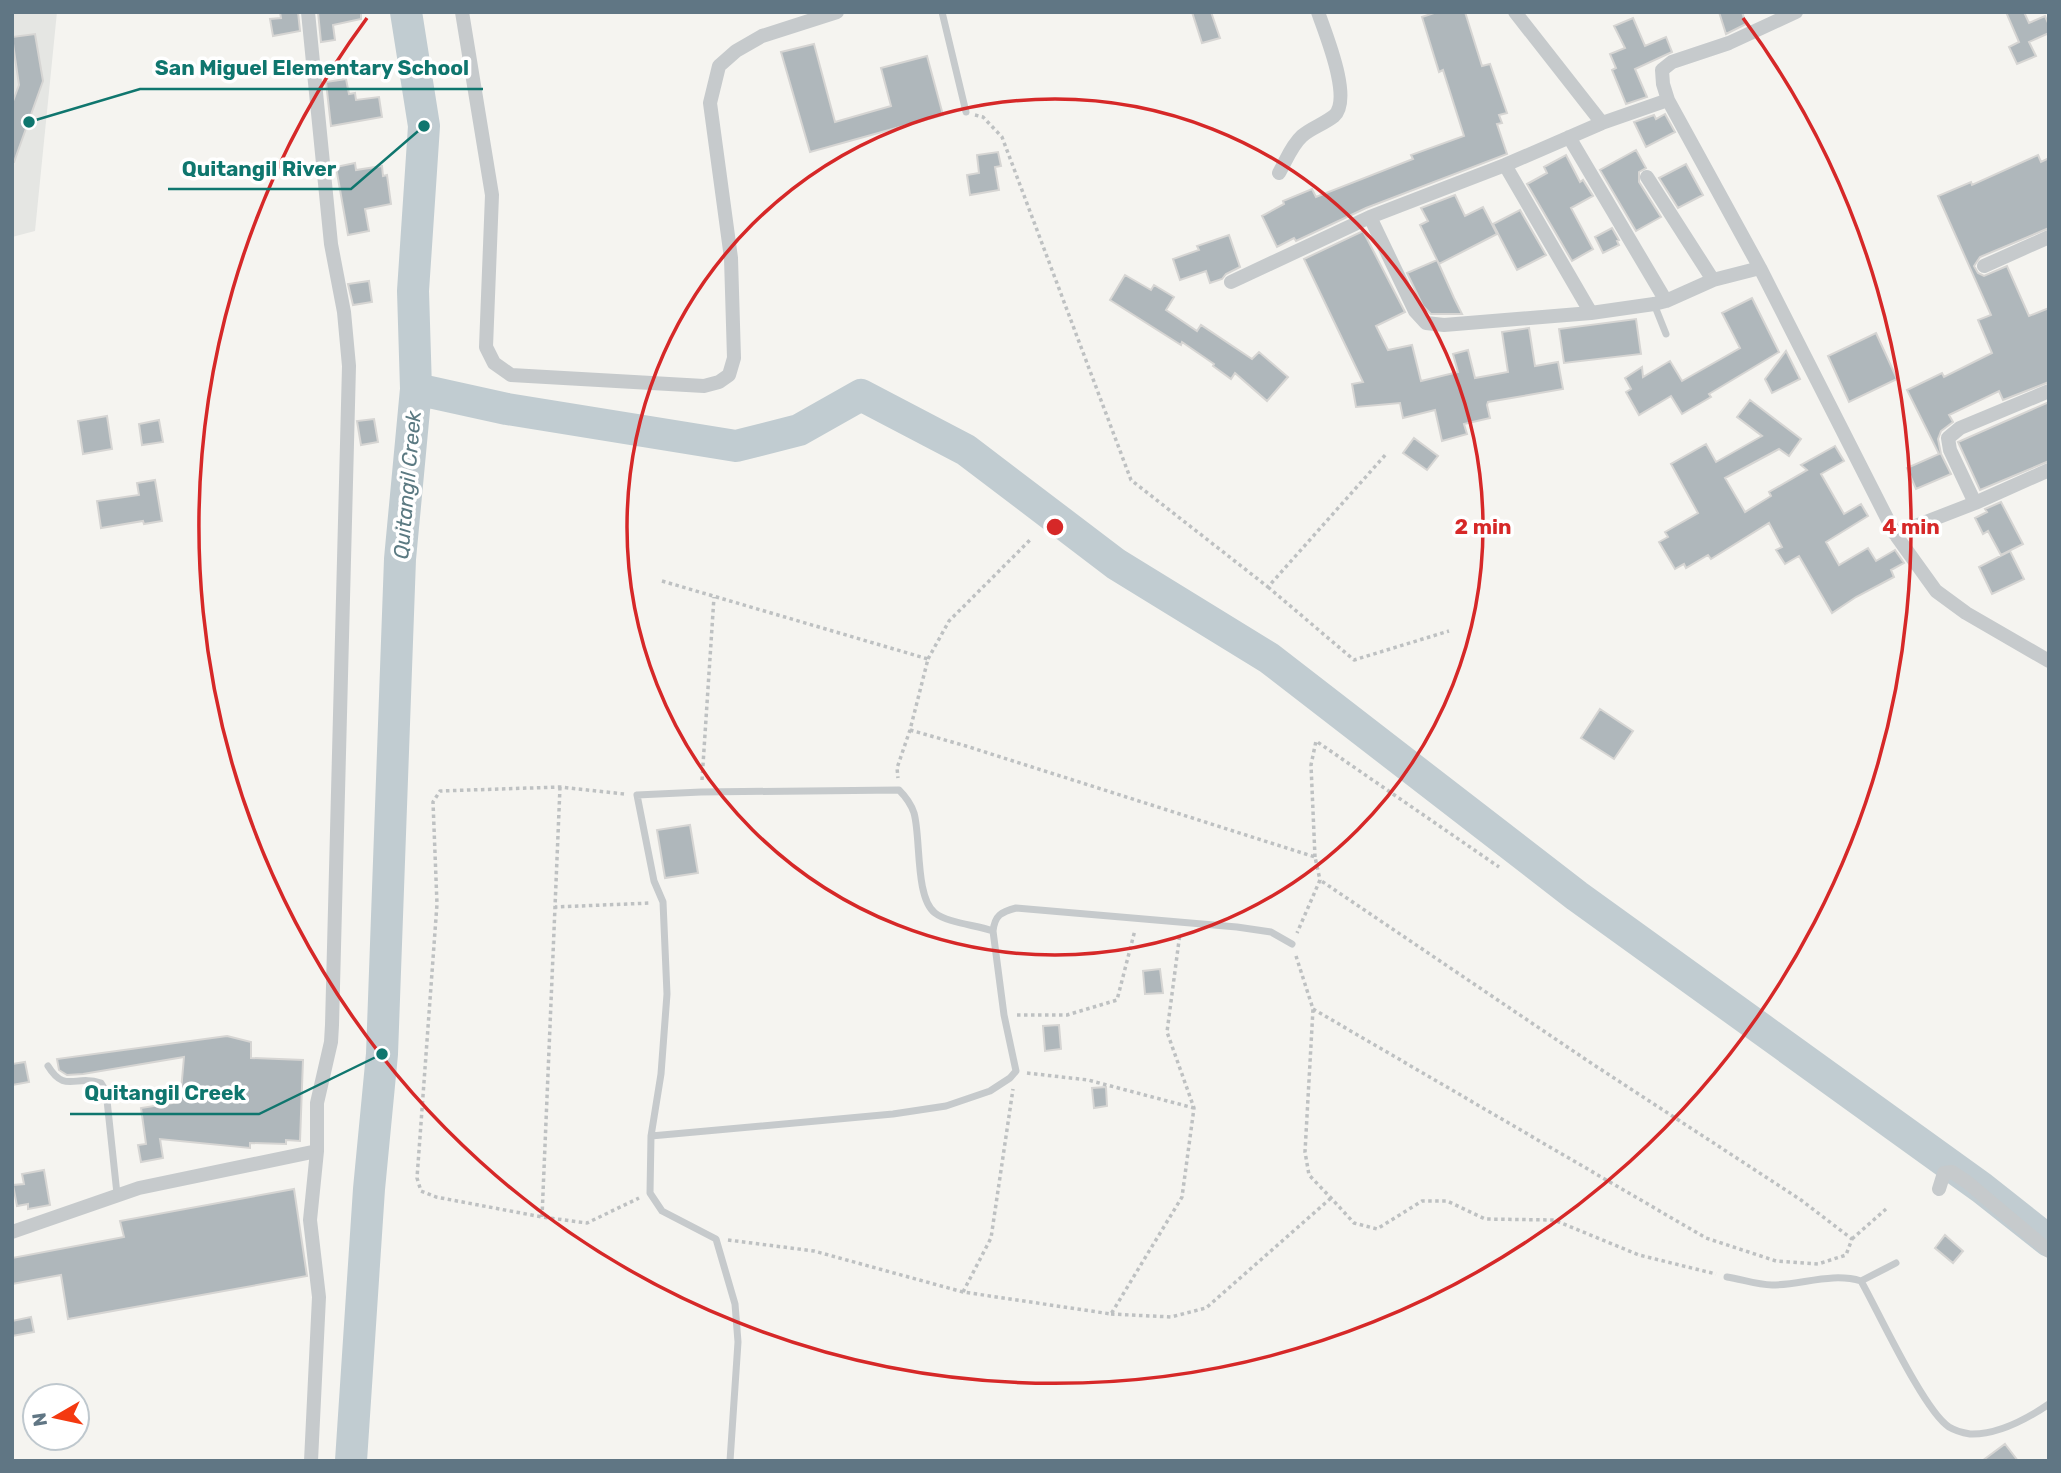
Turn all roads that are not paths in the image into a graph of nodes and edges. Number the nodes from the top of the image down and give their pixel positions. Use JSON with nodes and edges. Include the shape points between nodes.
{"nodes":[{"id":1,"x":308,"y":12,"type":"edge"},
{"id":2,"x":462,"y":12,"type":"edge"},
{"id":3,"x":837,"y":12,"type":"edge"},
{"id":4,"x":942,"y":12,"type":"edge"},
{"id":5,"x":1318,"y":12,"type":"edge"},
{"id":6,"x":1515,"y":12,"type":"edge"},
{"id":7,"x":1796,"y":12,"type":"edge"},
{"id":8,"x":1668,"y":100,"type":"junction"},
{"id":9,"x":966,"y":112,"type":"road end"},
{"id":10,"x":1602,"y":123,"type":"junction"},
{"id":11,"x":1569,"y":137,"type":"junction"},
{"id":12,"x":1505,"y":165,"type":"junction"},
{"id":13,"x":1279,"y":173,"type":"dead end"},
{"id":14,"x":1647,"y":177,"type":"dead end"},
{"id":15,"x":1370,"y":217,"type":"junction"},
{"id":16,"x":2049,"y":237,"type":"edge"},
{"id":17,"x":1983,"y":266,"type":"dead end"},
{"id":18,"x":1759,"y":268,"type":"junction"},
{"id":19,"x":1713,"y":280,"type":"junction"},
{"id":20,"x":1231,"y":282,"type":"dead end"},
{"id":21,"x":1660,"y":302,"type":"junction"},
{"id":22,"x":1591,"y":313,"type":"junction"},
{"id":23,"x":1666,"y":334,"type":"dead end"},
{"id":24,"x":2049,"y":391,"type":"edge"},
{"id":25,"x":2049,"y":470,"type":"edge"},
{"id":26,"x":1975,"y":503,"type":"junction"},
{"id":27,"x":1895,"y":534,"type":"junction"},
{"id":28,"x":2049,"y":661,"type":"edge"},
{"id":29,"x":992,"y":931,"type":"junction"},
{"id":30,"x":1292,"y":944,"type":"road end"},
{"id":31,"x":48,"y":1066,"type":"dead end"},
{"id":32,"x":651,"y":1136,"type":"junction"},
{"id":33,"x":317,"y":1151,"type":"junction"},
{"id":34,"x":1939,"y":1189,"type":"dead end"},
{"id":35,"x":117,"y":1194,"type":"junction"},
{"id":36,"x":12,"y":1232,"type":"edge"},
{"id":37,"x":2049,"y":1251,"type":"edge"},
{"id":38,"x":1896,"y":1263,"type":"dead end"},
{"id":39,"x":1727,"y":1277,"type":"road end"},
{"id":40,"x":1861,"y":1281,"type":"junction"},
{"id":41,"x":2049,"y":1404,"type":"edge"},
{"id":42,"x":311,"y":1461,"type":"edge"},
{"id":43,"x":730,"y":1461,"type":"edge"}],
"edges":[{"from":1,"to":33,"type":"street","via":[[331,244],[349,366],[332,1025],[317,1103]]},
{"from":2,"to":3,"type":"street","via":[[492,195],[486,347],[494,363],[511,375],[704,386],[729,375],[734,358],[731,258],[710,103],[719,66],[762,36]]},
{"from":4,"to":9,"type":"lane"},
{"from":5,"to":13,"type":"street","via":[[1335,60],[1340,106],[1335,115],[1302,136]]},
{"from":6,"to":10,"type":"street"},
{"from":7,"to":8,"type":"street","via":[[1729,43],[1672,62],[1662,69]]},
{"from":8,"to":10,"type":"street"},
{"from":8,"to":18,"type":"street"},
{"from":10,"to":11,"type":"street"},
{"from":11,"to":12,"type":"street"},
{"from":11,"to":21,"type":"street"},
{"from":12,"to":15,"type":"street"},
{"from":12,"to":22,"type":"street"},
{"from":14,"to":19,"type":"street"},
{"from":15,"to":20,"type":"street"},
{"from":15,"to":22,"type":"street","via":[[1415,311],[1426,323]]},
{"from":16,"to":17,"type":"street"},
{"from":18,"to":19,"type":"street"},
{"from":18,"to":27,"type":"street"},
{"from":19,"to":21,"type":"street"},
{"from":21,"to":22,"type":"street"},
{"from":21,"to":23,"type":"lane"},
{"from":24,"to":26,"type":"street","via":[[1960,428],[1948,438]]},
{"from":25,"to":26,"type":"street"},
{"from":26,"to":27,"type":"street"},
{"from":27,"to":28,"type":"street","via":[[1936,591]]},
{"from":29,"to":30,"type":"lane","via":[[1001,912],[1016,908],[1271,932]]},
{"from":29,"to":32,"type":"lane","via":[[1016,1071],[990,1091],[946,1106],[893,1114]]},
{"from":29,"to":32,"type":"lane","via":[[931,910],[924,893],[914,813],[899,790],[637,795],[654,881],[663,902],[667,994]]},
{"from":31,"to":35,"type":"lane","via":[[62,1082],[93,1080],[106,1091]]},
{"from":32,"to":43,"type":"lane","via":[[650,1193],[662,1211],[716,1239],[735,1304],[738,1342]]},
{"from":33,"to":35,"type":"street"},
{"from":33,"to":42,"type":"street","via":[[310,1220],[319,1297]]},
{"from":34,"to":37,"type":"street","via":[[1944,1173],[1952,1172]]},
{"from":35,"to":36,"type":"street"},
{"from":38,"to":40,"type":"lane"},
{"from":39,"to":40,"type":"lane","via":[[1768,1285],[1851,1277]]},
{"from":40,"to":41,"type":"lane","via":[[1912,1376],[1949,1427],[1969,1434],[2002,1428]]}]}
